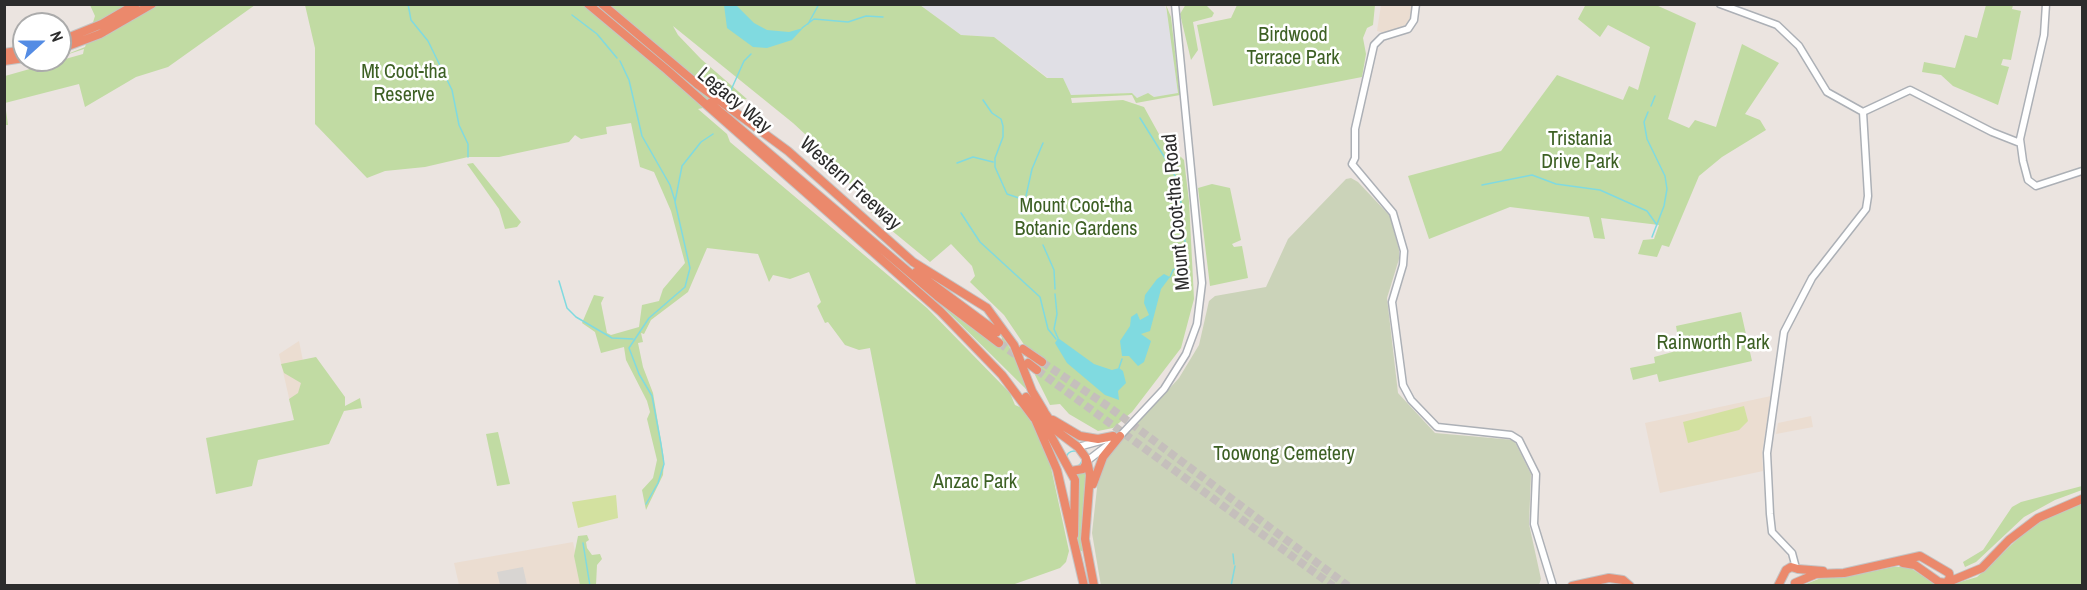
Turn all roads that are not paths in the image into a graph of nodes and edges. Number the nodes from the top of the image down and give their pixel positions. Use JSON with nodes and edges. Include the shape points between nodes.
{"nodes":[{"id":1,"x":136,"y":4,"type":"edge"},
{"id":2,"x":152,"y":4,"type":"edge"},
{"id":3,"x":588,"y":4,"type":"edge"},
{"id":4,"x":602,"y":4,"type":"edge"},
{"id":5,"x":1416,"y":4,"type":"edge"},
{"id":6,"x":1720,"y":4,"type":"edge"},
{"id":7,"x":1175,"y":6,"type":"edge"},
{"id":8,"x":2046,"y":6,"type":"edge"},
{"id":9,"x":72,"y":36,"type":"edge"},
{"id":10,"x":72,"y":44,"type":"edge"},
{"id":11,"x":667,"y":70,"type":"junction"},
{"id":12,"x":725,"y":105,"type":"junction"},
{"id":13,"x":1863,"y":112,"type":"junction"},
{"id":14,"x":2020,"y":142,"type":"junction"},
{"id":15,"x":2082,"y":171,"type":"edge"},
{"id":16,"x":997,"y":332,"type":"tunnel mouth"},
{"id":17,"x":999,"y":343,"type":"tunnel mouth"},
{"id":18,"x":1023,"y":349,"type":"tunnel mouth"},
{"id":19,"x":1042,"y":362,"type":"tunnel mouth"},
{"id":20,"x":1028,"y":363,"type":"tunnel mouth"},
{"id":21,"x":1037,"y":370,"type":"tunnel mouth"},
{"id":22,"x":1041,"y":415,"type":"junction"},
{"id":23,"x":1117,"y":436,"type":"junction"},
{"id":24,"x":1078,"y":447,"type":"junction"},
{"id":25,"x":1087,"y":461,"type":"junction"},
{"id":26,"x":1065,"y":464,"type":"junction"},
{"id":27,"x":1071,"y":471,"type":"junction"},
{"id":28,"x":1088,"y":497,"type":"junction"},
{"id":29,"x":2082,"y":497,"type":"edge"},
{"id":30,"x":1074,"y":546,"type":"junction"},
{"id":31,"x":1784,"y":546,"type":"junction"},
{"id":32,"x":1918,"y":557,"type":"junction"},
{"id":33,"x":1899,"y":562,"type":"junction"},
{"id":34,"x":1918,"y":567,"type":"junction"},
{"id":35,"x":1797,"y":568,"type":"junction"},
{"id":36,"x":1786,"y":570,"type":"junction"},
{"id":37,"x":1826,"y":572,"type":"junction"},
{"id":38,"x":1950,"y":574,"type":"junction"},
{"id":39,"x":1946,"y":583,"type":"junction"},
{"id":40,"x":1549,"y":584,"type":"edge"},
{"id":41,"x":1794,"y":584,"type":"edge"},
{"id":42,"x":1085,"y":585,"type":"edge"},
{"id":43,"x":1094,"y":585,"type":"edge"},
{"id":44,"x":1572,"y":585,"type":"edge"},
{"id":45,"x":1596,"y":585,"type":"edge"},
{"id":46,"x":1621,"y":585,"type":"edge"},
{"id":47,"x":1630,"y":585,"type":"edge"},
{"id":48,"x":1779,"y":585,"type":"edge"}],
"edges":[{"from":1,"to":9,"type":"highway"},
{"from":2,"to":10,"type":"highway","via":[[100,34]]},
{"from":3,"to":11,"type":"highway","name":"Western Freeway"},
{"from":4,"to":12,"type":"highway","name":"Western Freeway"},
{"from":5,"to":40,"type":"main road","via":[[1408,29],[1379,39],[1374,45],[1355,129],[1352,164],[1393,213],[1402,241],[1404,260],[1392,302],[1404,389],[1437,427],[1511,435],[1519,440],[1536,474],[1534,524]]},
{"from":6,"to":13,"type":"main road","via":[[1777,26],[1799,46],[1827,92]]},
{"from":7,"to":23,"type":"main road","name":"Mount Coot-tha Road","via":[[1202,292],[1195,330],[1179,367],[1154,402]]},
{"from":8,"to":14,"type":"main road","via":[[2044,35]]},
{"from":11,"to":17,"type":"highway","name":"Legacy Way"},
{"from":11,"to":22,"type":"highway","name":"Western Freeway","via":[[928,300]]},
{"from":12,"to":16,"type":"highway","name":"Legacy Way","via":[[920,276]]},
{"from":12,"to":22,"type":"highway","name":"Western Freeway","via":[[799,160],[909,259],[987,308],[1014,345]]},
{"from":13,"to":14,"type":"main road","via":[[1903,91],[1912,91]]},
{"from":13,"to":31,"type":"main road","via":[[1866,209],[1812,278],[1784,332],[1767,458],[1771,525]]},
{"from":14,"to":15,"type":"main road","via":[[2027,179],[2033,185]]},
{"from":18,"to":19,"type":"highway"},
{"from":20,"to":21,"type":"highway"},
{"from":22,"to":23,"type":"highway","via":[[1080,436]]},
{"from":22,"to":24,"type":"highway","name":"Western Freeway"},
{"from":22,"to":26,"type":"highway"},
{"from":22,"to":30,"type":"highway","name":"Western Freeway"},
{"from":23,"to":24,"type":"main road","name":"Mount Coot-tha Road"},
{"from":23,"to":25,"type":"main road"},
{"from":23,"to":28,"type":"highway","via":[[1101,460]]},
{"from":24,"to":25,"type":"highway"},
{"from":24,"to":26,"type":"highway","via":[[1065,450]]},
{"from":25,"to":27,"type":"highway","via":[[1080,471]]},
{"from":25,"to":28,"type":"highway"},
{"from":26,"to":27,"type":"highway"},
{"from":27,"to":30,"type":"highway","via":[[1077,491]]},
{"from":28,"to":43,"type":"highway","via":[[1085,539]]},
{"from":29,"to":38,"type":"highway","via":[[2031,519],[1978,568]]},
{"from":29,"to":39,"type":"highway","via":[[2038,518],[1982,568]]},
{"from":30,"to":42,"type":"highway"},
{"from":31,"to":35,"type":"main road","via":[[1792,553]]},
{"from":31,"to":36,"type":"main road","via":[[1789,558]]},
{"from":32,"to":33,"type":"highway"},
{"from":32,"to":34,"type":"highway"},
{"from":32,"to":38,"type":"highway"},
{"from":33,"to":34,"type":"highway"},
{"from":33,"to":37,"type":"highway","via":[[1842,573]]},
{"from":34,"to":39,"type":"highway"},
{"from":35,"to":36,"type":"highway"},
{"from":35,"to":37,"type":"highway"},
{"from":35,"to":41,"type":"highway","via":[[1799,575]]},
{"from":36,"to":48,"type":"highway"},
{"from":37,"to":41,"type":"highway"},
{"from":38,"to":39,"type":"highway"},
{"from":44,"to":47,"type":"highway","via":[[1609,578]]},
{"from":45,"to":46,"type":"highway"}]}
